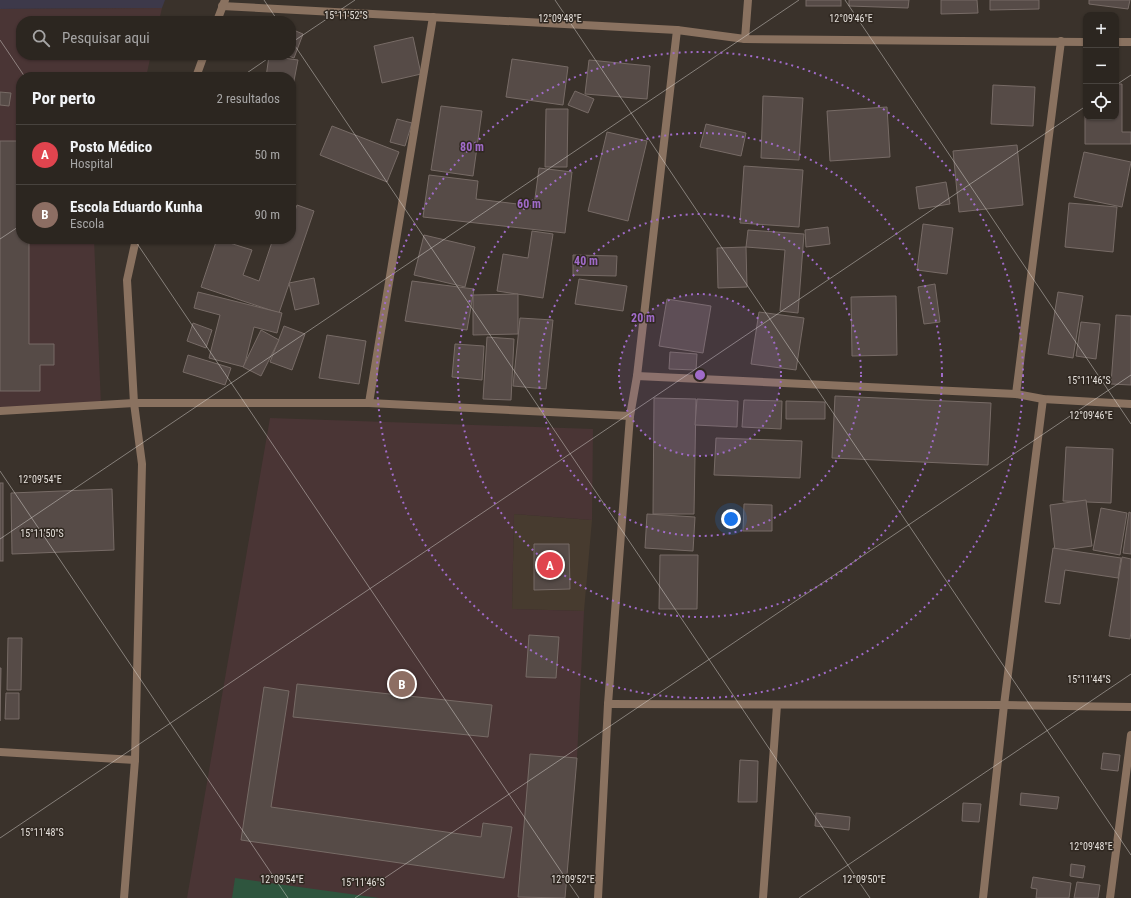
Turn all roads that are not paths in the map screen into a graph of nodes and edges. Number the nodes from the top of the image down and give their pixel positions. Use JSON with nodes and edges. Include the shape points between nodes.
{"nodes":[{"id":1,"x":748,"y":0,"type":"edge"},
{"id":2,"x":224,"y":3,"type":"edge"},
{"id":3,"x":219,"y":16,"type":"edge"},
{"id":4,"x":433,"y":17,"type":"junction"},
{"id":5,"x":677,"y":30,"type":"junction"},
{"id":6,"x":745,"y":39,"type":"junction"},
{"id":7,"x":1061,"y":41,"type":"junction"},
{"id":8,"x":1083,"y":42,"type":"edge"},
{"id":9,"x":1119,"y":42,"type":"edge"},
{"id":10,"x":1131,"y":42,"type":"edge"},
{"id":11,"x":202,"y":60,"type":"edge"},
{"id":12,"x":198,"y":72,"type":"edge"},
{"id":13,"x":135,"y":244,"type":"edge"},
{"id":14,"x":637,"y":376,"type":"junction"},
{"id":15,"x":1016,"y":394,"type":"junction"},
{"id":16,"x":1043,"y":399,"type":"junction"},
{"id":17,"x":134,"y":403,"type":"junction"},
{"id":18,"x":370,"y":403,"type":"junction"},
{"id":19,"x":1131,"y":404,"type":"edge"},
{"id":20,"x":0,"y":411,"type":"edge"},
{"id":21,"x":630,"y":416,"type":"junction"},
{"id":22,"x":608,"y":704,"type":"junction"},
{"id":23,"x":1004,"y":704,"type":"junction"},
{"id":24,"x":777,"y":705,"type":"junction"},
{"id":25,"x":1131,"y":707,"type":"edge"},
{"id":26,"x":1131,"y":735,"type":"edge"},
{"id":27,"x":0,"y":752,"type":"edge"},
{"id":28,"x":135,"y":760,"type":"junction"},
{"id":29,"x":124,"y":898,"type":"edge"},
{"id":30,"x":598,"y":898,"type":"edge"},
{"id":31,"x":763,"y":898,"type":"edge"},
{"id":32,"x":983,"y":898,"type":"edge"},
{"id":33,"x":1110,"y":898,"type":"edge"}],
"edges":[{"from":1,"to":6,"type":"street"},
{"from":2,"to":3,"type":"street"},
{"from":2,"to":4,"type":"street"},
{"from":4,"to":5,"type":"street"},
{"from":4,"to":18,"type":"street"},
{"from":5,"to":6,"type":"street"},
{"from":5,"to":14,"type":"street"},
{"from":6,"to":7,"type":"street"},
{"from":7,"to":8,"type":"street"},
{"from":7,"to":15,"type":"street"},
{"from":9,"to":10,"type":"street"},
{"from":11,"to":12,"type":"street"},
{"from":13,"to":17,"type":"street","via":[[128,280]]},
{"from":14,"to":15,"type":"street"},
{"from":14,"to":21,"type":"street"},
{"from":15,"to":16,"type":"street"},
{"from":16,"to":19,"type":"street"},
{"from":16,"to":23,"type":"street"},
{"from":17,"to":18,"type":"street"},
{"from":17,"to":20,"type":"street"},
{"from":17,"to":28,"type":"street","via":[[142,464]]},
{"from":18,"to":21,"type":"street"},
{"from":21,"to":22,"type":"street"},
{"from":22,"to":24,"type":"street"},
{"from":22,"to":30,"type":"street"},
{"from":23,"to":24,"type":"street"},
{"from":23,"to":25,"type":"street"},
{"from":23,"to":32,"type":"street"},
{"from":24,"to":31,"type":"street"},
{"from":26,"to":33,"type":"street"},
{"from":27,"to":28,"type":"street"},
{"from":28,"to":29,"type":"street"}]}
